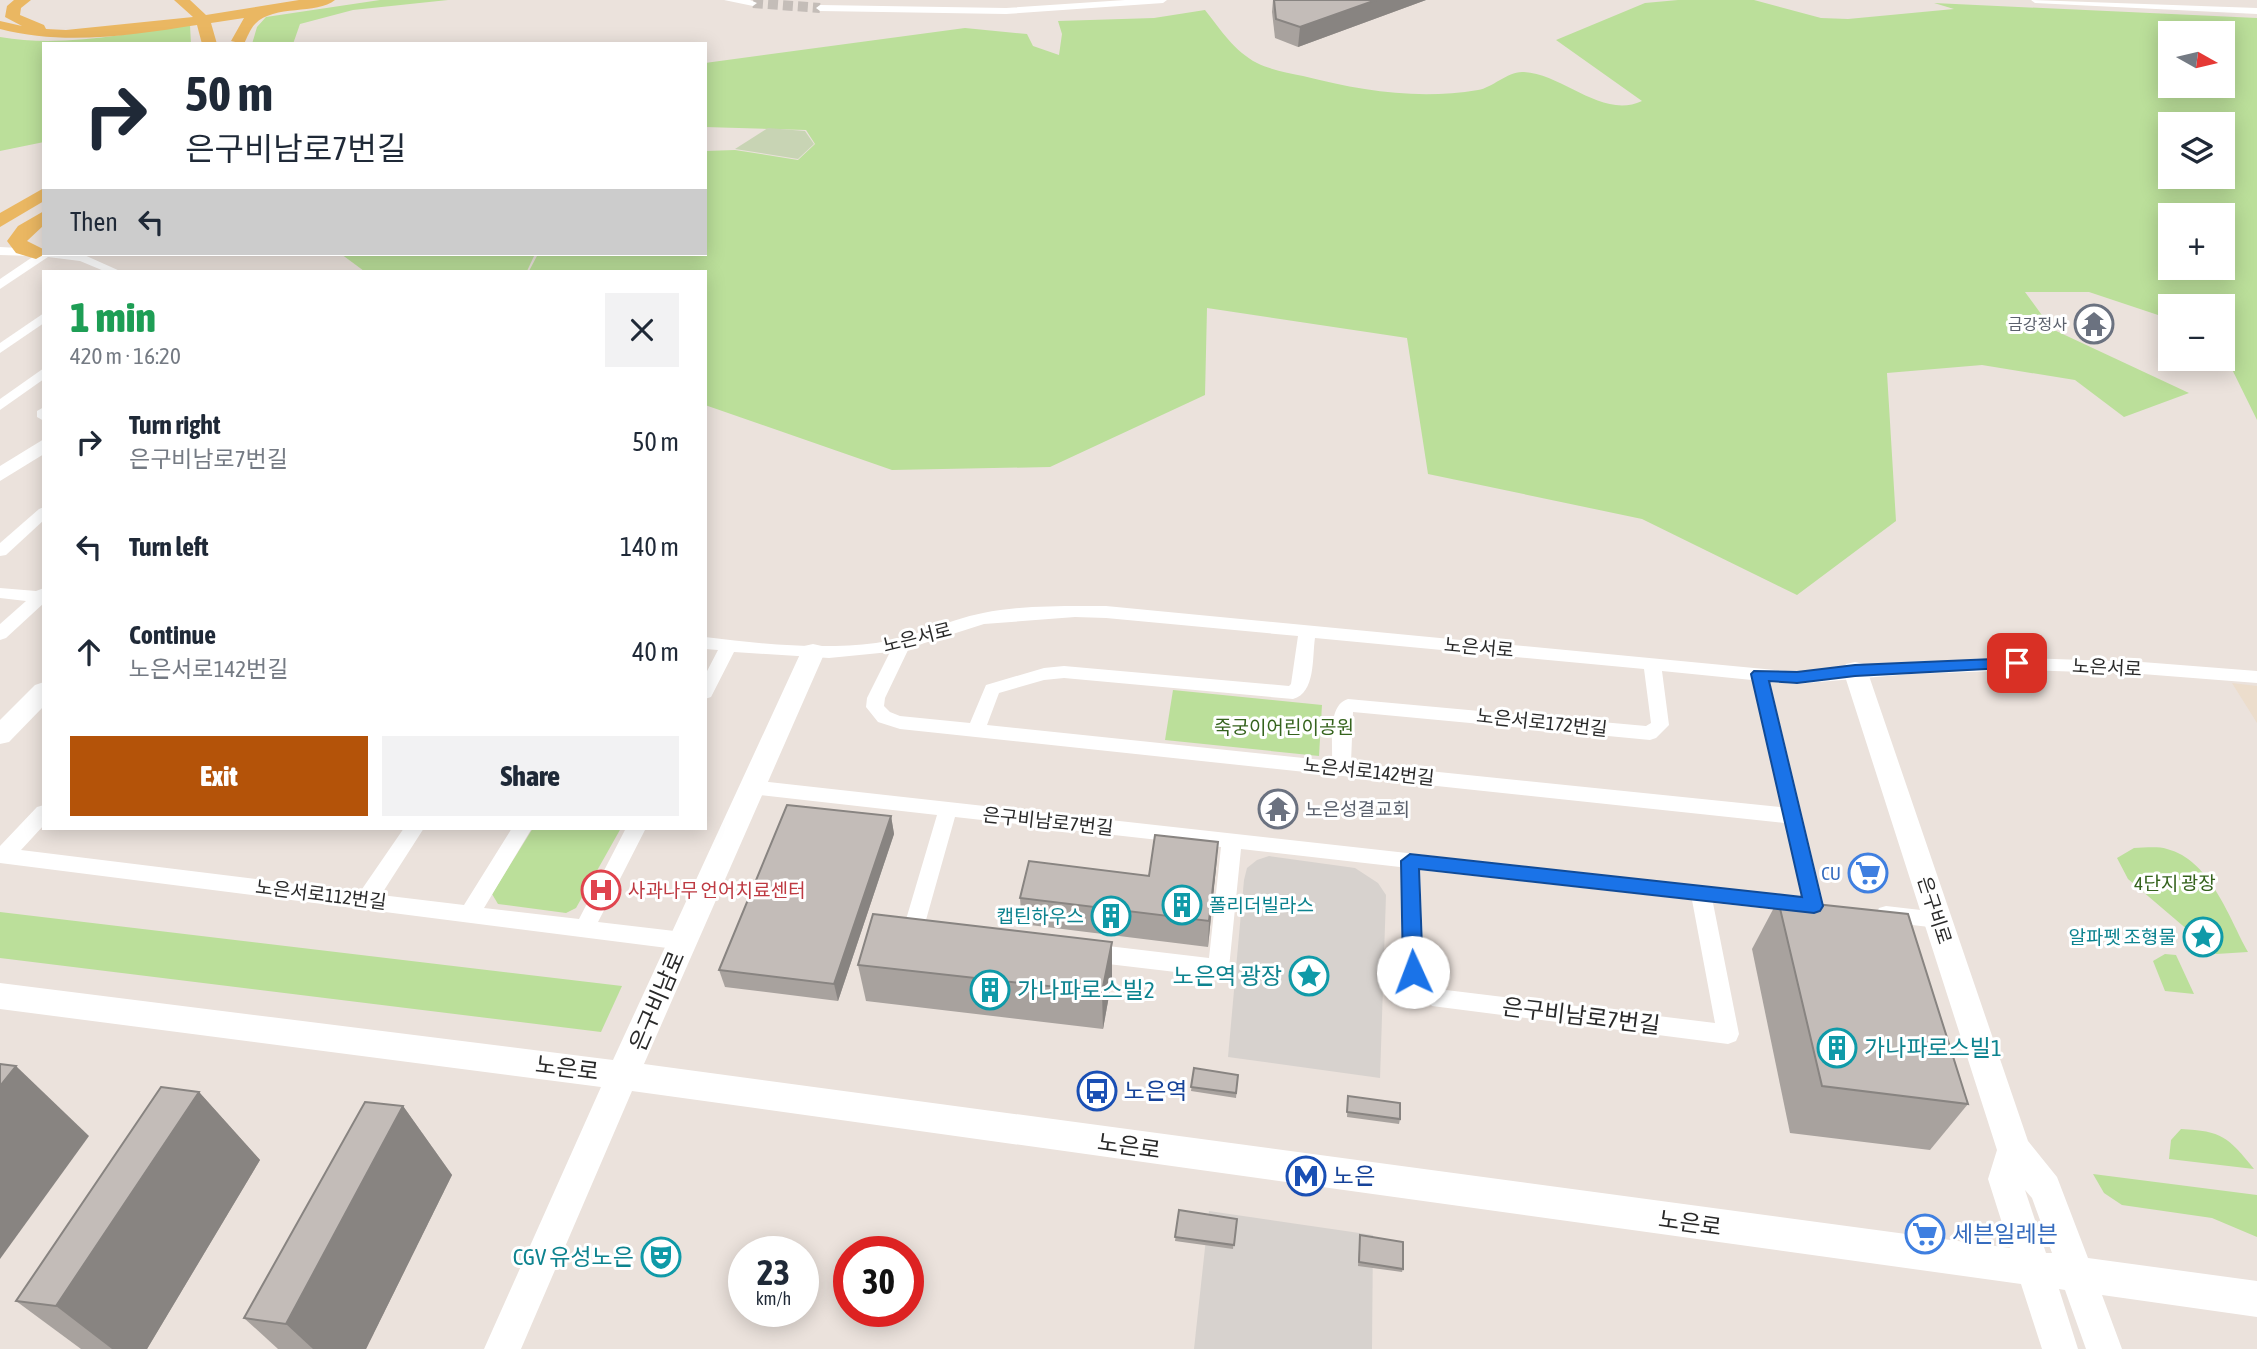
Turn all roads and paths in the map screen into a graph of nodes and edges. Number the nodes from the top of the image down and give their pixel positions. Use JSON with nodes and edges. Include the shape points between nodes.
{"nodes":[{"id":1,"x":24,"y":0,"type":"edge"},
{"id":2,"x":181,"y":0,"type":"edge"},
{"id":3,"x":219,"y":0,"type":"edge"},
{"id":4,"x":235,"y":0,"type":"edge"},
{"id":5,"x":291,"y":0,"type":"edge"},
{"id":6,"x":311,"y":0,"type":"edge"},
{"id":7,"x":328,"y":0,"type":"edge"},
{"id":8,"x":345,"y":0,"type":"edge"},
{"id":9,"x":728,"y":0,"type":"edge"},
{"id":10,"x":1115,"y":0,"type":"edge"},
{"id":11,"x":1163,"y":0,"type":"edge"},
{"id":12,"x":2035,"y":0,"type":"edge"},
{"id":13,"x":753,"y":3,"type":"dead end"},
{"id":14,"x":253,"y":9,"type":"junction"},
{"id":15,"x":2257,"y":10,"type":"edge"},
{"id":16,"x":184,"y":19,"type":"junction"},
{"id":17,"x":0,"y":24,"type":"edge"},
{"id":18,"x":210,"y":42,"type":"edge"},
{"id":19,"x":237,"y":42,"type":"edge"},
{"id":20,"x":40,"y":201,"type":"edge"},
{"id":21,"x":42,"y":217,"type":"edge"},
{"id":22,"x":0,"y":218,"type":"edge"},
{"id":23,"x":0,"y":237,"type":"edge"},
{"id":24,"x":0,"y":251,"type":"edge"},
{"id":25,"x":42,"y":253,"type":"edge"},
{"id":26,"x":42,"y":253,"type":"edge"},
{"id":27,"x":42,"y":253,"type":"edge"},
{"id":28,"x":42,"y":254,"type":"edge"},
{"id":29,"x":66,"y":256,"type":"edge"},
{"id":30,"x":0,"y":257,"type":"edge"},
{"id":31,"x":112,"y":270,"type":"edge"},
{"id":32,"x":0,"y":285,"type":"edge"},
{"id":33,"x":42,"y":318,"type":"edge"},
{"id":34,"x":0,"y":349,"type":"edge"},
{"id":35,"x":42,"y":374,"type":"edge"},
{"id":36,"x":0,"y":405,"type":"edge"},
{"id":37,"x":42,"y":446,"type":"edge"},
{"id":38,"x":2,"y":473,"type":"edge"},
{"id":39,"x":42,"y":514,"type":"edge"},
{"id":40,"x":0,"y":551,"type":"edge"},
{"id":41,"x":0,"y":593,"type":"edge"},
{"id":42,"x":42,"y":596,"type":"edge"},
{"id":43,"x":1307,"y":631,"type":"junction"},
{"id":44,"x":0,"y":634,"type":"edge"},
{"id":45,"x":707,"y":643,"type":"edge"},
{"id":46,"x":902,"y":644,"type":"junction"},
{"id":47,"x":729,"y":646,"type":"junction"},
{"id":48,"x":813,"y":652,"type":"junction"},
{"id":49,"x":1652,"y":664,"type":"junction"},
{"id":50,"x":1855,"y":670,"type":"junction"},
{"id":51,"x":1759,"y":674,"type":"junction"},
{"id":52,"x":2257,"y":677,"type":"edge"},
{"id":53,"x":707,"y":689,"type":"edge"},
{"id":54,"x":42,"y":693,"type":"edge"},
{"id":55,"x":976,"y":730,"type":"junction"},
{"id":56,"x":0,"y":735,"type":"edge"},
{"id":57,"x":1341,"y":768,"type":"junction"},
{"id":58,"x":750,"y":787,"type":"junction"},
{"id":59,"x":948,"y":809,"type":"junction"},
{"id":60,"x":42,"y":814,"type":"edge"},
{"id":61,"x":1791,"y":816,"type":"junction"},
{"id":62,"x":413,"y":830,"type":"edge"},
{"id":63,"x":521,"y":830,"type":"edge"},
{"id":64,"x":635,"y":830,"type":"edge"},
{"id":65,"x":1231,"y":841,"type":"junction"},
{"id":66,"x":2,"y":855,"type":"edge"},
{"id":67,"x":1410,"y":861,"type":"junction"},
{"id":68,"x":1701,"y":893,"type":"junction"},
{"id":69,"x":367,"y":899,"type":"junction"},
{"id":70,"x":471,"y":912,"type":"junction"},
{"id":71,"x":1869,"y":912,"type":"edge"},
{"id":72,"x":1938,"y":920,"type":"junction"},
{"id":73,"x":585,"y":927,"type":"junction"},
{"id":74,"x":940,"y":936,"type":"edge"},
{"id":75,"x":683,"y":941,"type":"junction"},
{"id":76,"x":1065,"y":951,"type":"edge"},
{"id":77,"x":0,"y":996,"type":"edge"},
{"id":78,"x":625,"y":1076,"type":"junction"},
{"id":79,"x":2014,"y":1150,"type":"junction"},
{"id":80,"x":2035,"y":1270,"type":"junction"},
{"id":81,"x":2078,"y":1276,"type":"junction"},
{"id":82,"x":2257,"y":1299,"type":"edge"},
{"id":83,"x":502,"y":1349,"type":"edge"},
{"id":84,"x":2060,"y":1349,"type":"edge"},
{"id":85,"x":2104,"y":1349,"type":"edge"}],
"edges":[{"from":1,"to":16,"type":"main road","via":[[14,6],[12,17],[39,28],[77,30]]},
{"from":2,"to":18,"type":"main road","via":[[198,10]]},
{"from":3,"to":19,"type":"main road","via":[[237,19]]},
{"from":4,"to":5,"type":"main road","via":[[259,4]]},
{"from":6,"to":14,"type":"main road"},
{"from":7,"to":14,"type":"main road"},
{"from":8,"to":19,"type":"main road","via":[[258,15]]},
{"from":9,"to":13,"type":"street"},
{"from":10,"to":11,"type":"street","via":[[950,8],[821,6],[1006,11]]},
{"from":12,"to":15,"type":"street"},
{"from":14,"to":16,"type":"main road"},
{"from":16,"to":17,"type":"main road","via":[[72,34],[28,32]]},
{"from":20,"to":22,"type":"main road"},
{"from":20,"to":23,"type":"main road"},
{"from":21,"to":25,"type":"main road","via":[[17,241],[23,249]]},
{"from":24,"to":26,"type":"street"},
{"from":27,"to":30,"type":"main road"},
{"from":28,"to":32,"type":"street"},
{"from":29,"to":31,"type":"street"},
{"from":33,"to":34,"type":"street"},
{"from":35,"to":36,"type":"street"},
{"from":37,"to":38,"type":"street"},
{"from":39,"to":40,"type":"street"},
{"from":41,"to":42,"type":"street"},
{"from":42,"to":44,"type":"street"},
{"from":43,"to":46,"type":"street","name":"노은서로","via":[[1106,612],[1030,612],[981,619]]},
{"from":43,"to":49,"type":"street","name":"노은서로"},
{"from":43,"to":55,"type":"street","via":[[1300,687],[1293,693],[1044,674],[992,689]]},
{"from":45,"to":47,"type":"street","name":"노은서로"},
{"from":46,"to":48,"type":"street","name":"노은서로"},
{"from":46,"to":55,"type":"street","name":"노은서로142번길","via":[[875,707],[884,717]]},
{"from":47,"to":48,"type":"street","name":"노은서로"},
{"from":47,"to":53,"type":"street"},
{"from":48,"to":58,"type":"street","name":"은구비남로"},
{"from":49,"to":51,"type":"street","name":"노은서로"},
{"from":49,"to":57,"type":"street","name":"노은서로172번길","via":[[1660,725],[1650,733],[1348,705],[1344,709]]},
{"from":50,"to":51,"type":"street","name":"노은서로","via":[[1797,678]]},
{"from":50,"to":52,"type":"street","name":"노은서로","via":[[1991,662]]},
{"from":50,"to":72,"type":"street","name":"은구비로"},
{"from":51,"to":61,"type":"street"},
{"from":54,"to":56,"type":"street"},
{"from":55,"to":57,"type":"street","name":"노은서로142번길"},
{"from":57,"to":61,"type":"street","name":"노은서로142번길"},
{"from":58,"to":59,"type":"street","name":"은구비남로7번길"},
{"from":58,"to":75,"type":"street","name":"은구비남로"},
{"from":59,"to":65,"type":"street","name":"은구비남로7번길"},
{"from":59,"to":74,"type":"street","via":[[912,933]]},
{"from":60,"to":66,"type":"street","name":"노은서로112번길"},
{"from":61,"to":68,"type":"street","name":"은구비남로7번길","via":[[1820,907]]},
{"from":62,"to":69,"type":"street"},
{"from":63,"to":70,"type":"street"},
{"from":64,"to":73,"type":"street"},
{"from":65,"to":67,"type":"street","name":"은구비남로7번길"},
{"from":65,"to":76,"type":"street","via":[[1218,968]]},
{"from":66,"to":69,"type":"street","name":"노은서로112번길"},
{"from":67,"to":68,"type":"street","name":"은구비남로7번길"},
{"from":67,"to":68,"type":"street","name":"은구비남로7번길","via":[[1413,972],[1440,999],[1728,1034]]},
{"from":69,"to":70,"type":"street","name":"노은서로112번길"},
{"from":70,"to":73,"type":"street","name":"노은서로112번길"},
{"from":71,"to":72,"type":"street"},
{"from":72,"to":79,"type":"street","name":"은구비로"},
{"from":73,"to":75,"type":"street","name":"노은서로112번길"},
{"from":75,"to":78,"type":"street","name":"은구비남로"},
{"from":77,"to":78,"type":"street","name":"노은로"},
{"from":78,"to":80,"type":"street","name":"노은로"},
{"from":78,"to":83,"type":"street","name":"은구비남로"},
{"from":79,"to":80,"type":"street","via":[[2005,1179]]},
{"from":79,"to":81,"type":"street","name":"은구비로","via":[[2045,1188]]},
{"from":80,"to":81,"type":"street","name":"노은로"},
{"from":80,"to":84,"type":"street"},
{"from":81,"to":82,"type":"street","name":"노은로"},
{"from":81,"to":85,"type":"street","name":"은구비로"}]}
